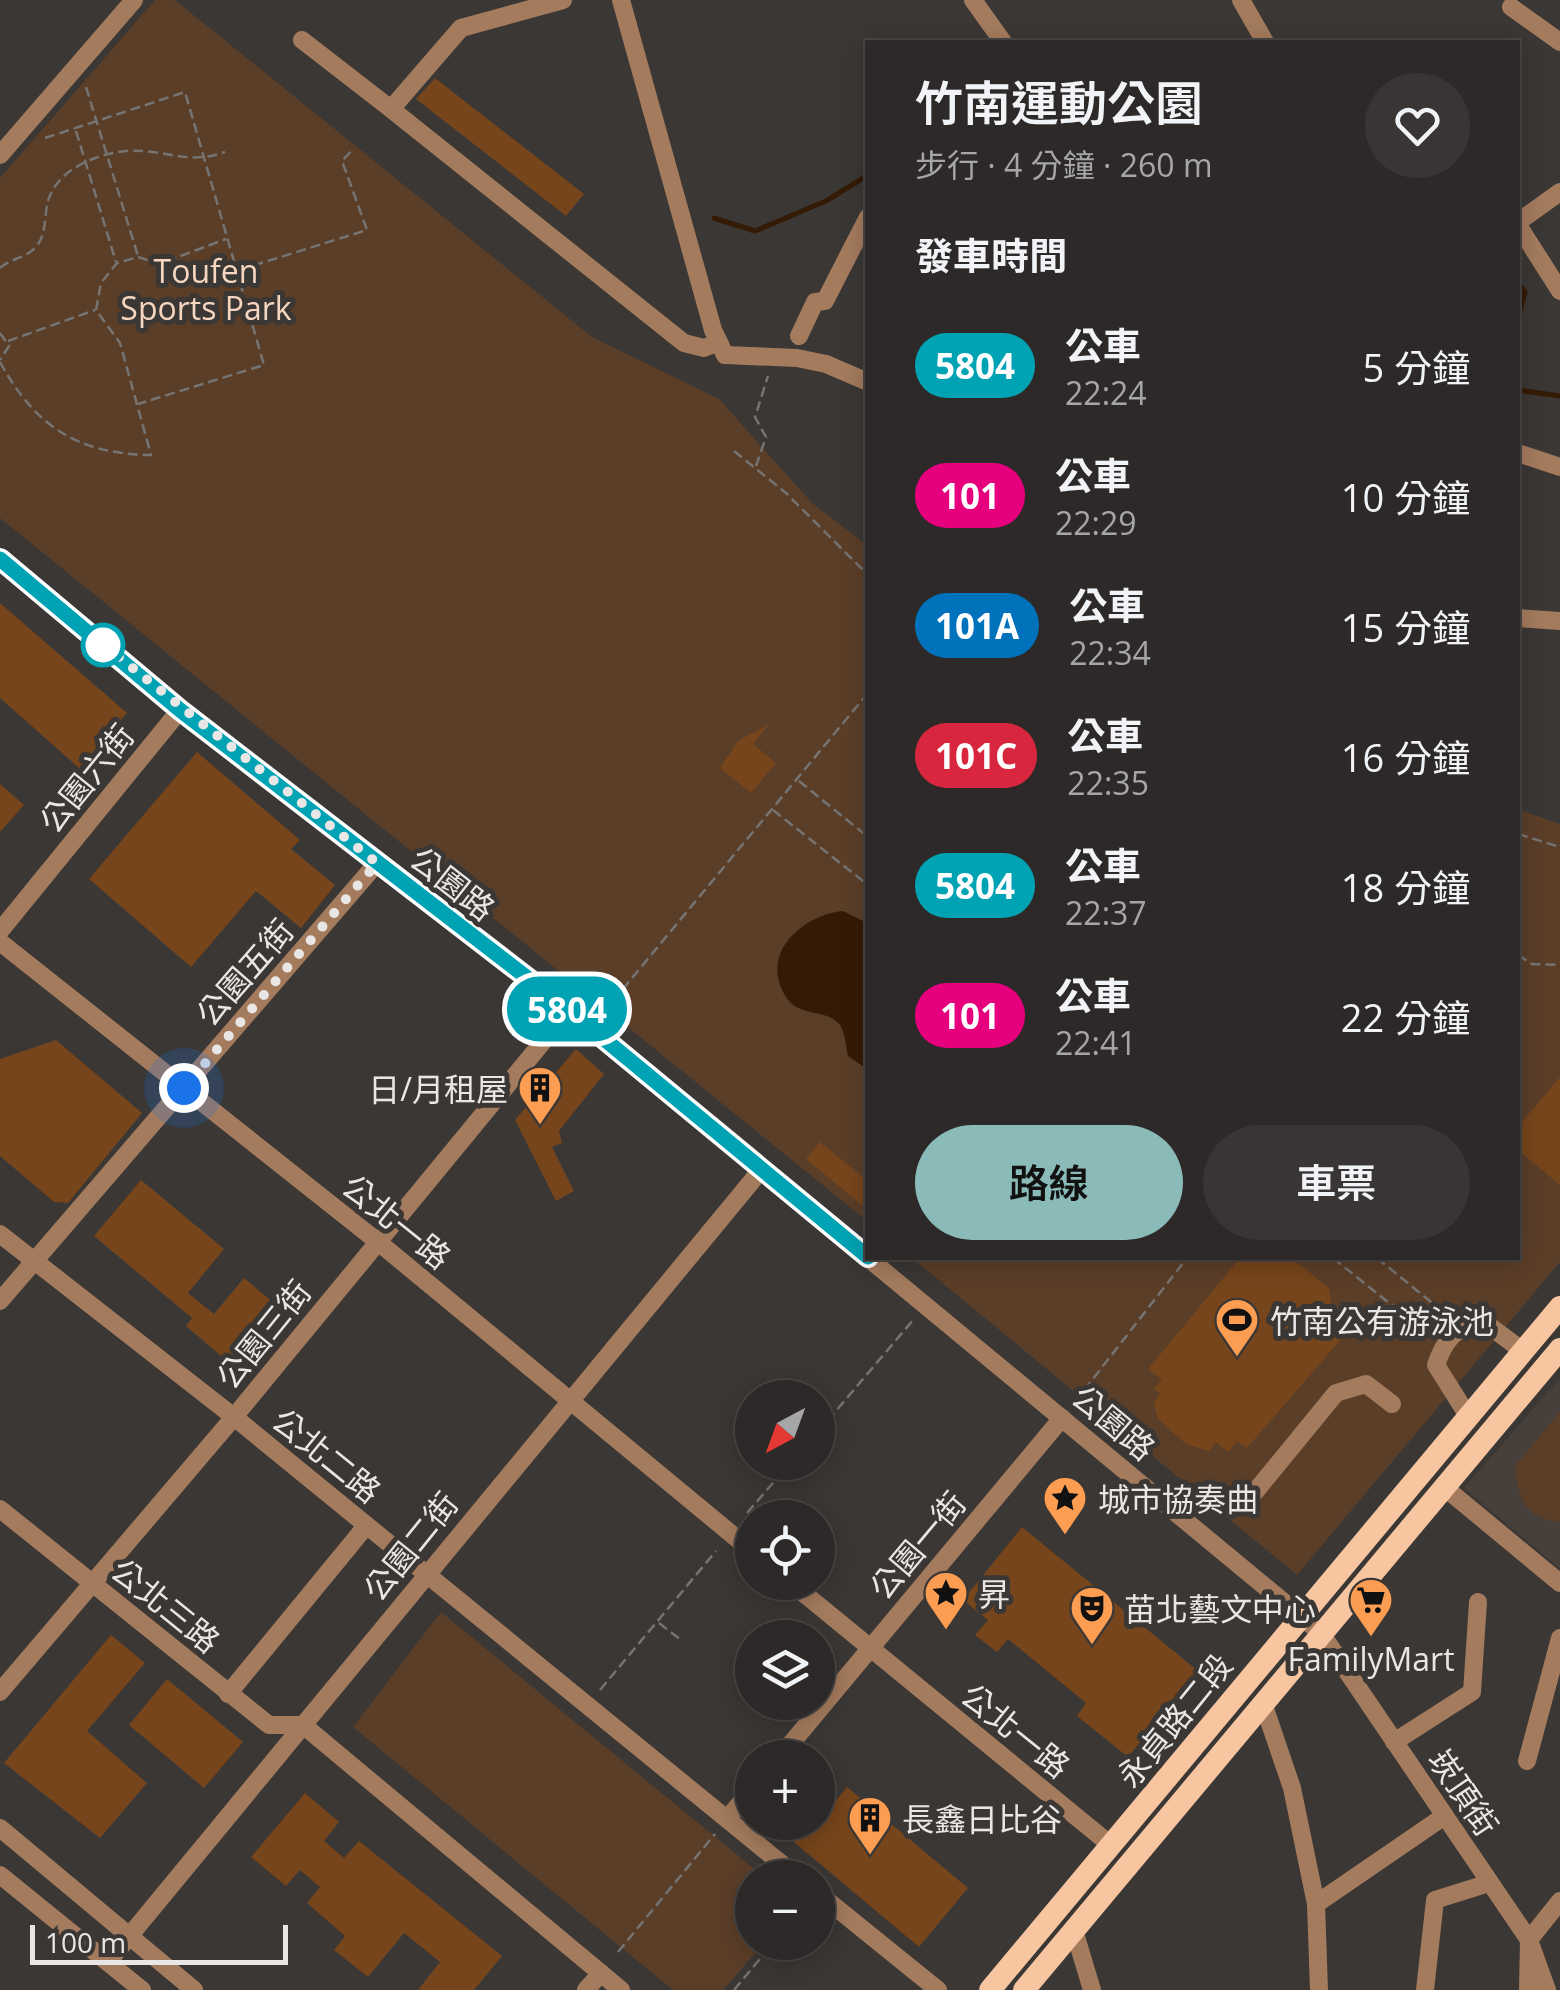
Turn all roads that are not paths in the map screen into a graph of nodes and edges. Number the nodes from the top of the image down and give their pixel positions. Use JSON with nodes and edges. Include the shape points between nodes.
{"nodes":[{"id":1,"x":134,"y":0,"type":"edge"},
{"id":2,"x":563,"y":0,"type":"edge"},
{"id":3,"x":621,"y":0,"type":"edge"},
{"id":4,"x":973,"y":0,"type":"edge"},
{"id":5,"x":1241,"y":0,"type":"edge"},
{"id":6,"x":1511,"y":6,"type":"dead end"},
{"id":7,"x":302,"y":40,"type":"dead end"},
{"id":8,"x":1002,"y":40,"type":"edge"},
{"id":9,"x":1265,"y":40,"type":"edge"},
{"id":10,"x":1560,"y":42,"type":"edge"},
{"id":11,"x":391,"y":109,"type":"junction"},
{"id":12,"x":0,"y":155,"type":"edge"},
{"id":13,"x":1560,"y":192,"type":"edge"},
{"id":14,"x":1520,"y":222,"type":"edge"},
{"id":15,"x":865,"y":223,"type":"edge"},
{"id":16,"x":1520,"y":227,"type":"edge"},
{"id":17,"x":1560,"y":291,"type":"edge"},
{"id":18,"x":799,"y":336,"type":"dead end"},
{"id":19,"x":719,"y":342,"type":"junction"},
{"id":20,"x":865,"y":381,"type":"edge"},
{"id":21,"x":1520,"y":455,"type":"edge"},
{"id":22,"x":1560,"y":467,"type":"edge"},
{"id":23,"x":0,"y":560,"type":"edge"},
{"id":24,"x":1520,"y":618,"type":"edge"},
{"id":25,"x":1560,"y":621,"type":"edge"},
{"id":26,"x":180,"y":710,"type":"junction"},
{"id":27,"x":377,"y":863,"type":"junction"},
{"id":28,"x":0,"y":931,"type":"edge"},
{"id":29,"x":0,"y":942,"type":"edge"},
{"id":30,"x":569,"y":1010,"type":"junction"},
{"id":31,"x":184,"y":1088,"type":"junction"},
{"id":32,"x":761,"y":1170,"type":"junction"},
{"id":33,"x":0,"y":1234,"type":"edge"},
{"id":34,"x":377,"y":1241,"type":"junction"},
{"id":35,"x":865,"y":1255,"type":"edge"},
{"id":36,"x":872,"y":1260,"type":"edge"},
{"id":37,"x":33,"y":1262,"type":"junction"},
{"id":38,"x":0,"y":1301,"type":"edge"},
{"id":39,"x":1560,"y":1307,"type":"edge"},
{"id":40,"x":1560,"y":1349,"type":"edge"},
{"id":41,"x":1524,"y":1351,"type":"junction"},
{"id":42,"x":569,"y":1402,"type":"junction"},
{"id":43,"x":1392,"y":1404,"type":"dead end"},
{"id":44,"x":1468,"y":1416,"type":"junction"},
{"id":45,"x":234,"y":1417,"type":"junction"},
{"id":46,"x":1062,"y":1418,"type":"junction"},
{"id":47,"x":1444,"y":1487,"type":"junction"},
{"id":48,"x":1250,"y":1498,"type":"dead end"},
{"id":49,"x":0,"y":1509,"type":"edge"},
{"id":50,"x":366,"y":1526,"type":"junction"},
{"id":51,"x":735,"y":1537,"type":"edge"},
{"id":52,"x":427,"y":1574,"type":"junction"},
{"id":53,"x":92,"y":1583,"type":"junction"},
{"id":54,"x":1560,"y":1583,"type":"edge"},
{"id":55,"x":811,"y":1600,"type":"edge"},
{"id":56,"x":1478,"y":1602,"type":"dead end"},
{"id":57,"x":1302,"y":1616,"type":"junction"},
{"id":58,"x":1321,"y":1633,"type":"junction"},
{"id":59,"x":1560,"y":1638,"type":"edge"},
{"id":60,"x":870,"y":1649,"type":"junction"},
{"id":61,"x":0,"y":1692,"type":"edge"},
{"id":62,"x":228,"y":1694,"type":"junction"},
{"id":63,"x":1263,"y":1704,"type":"junction"},
{"id":64,"x":302,"y":1725,"type":"junction"},
{"id":65,"x":794,"y":1740,"type":"edge"},
{"id":66,"x":1394,"y":1742,"type":"junction"},
{"id":67,"x":1527,"y":1761,"type":"dead end"},
{"id":68,"x":735,"y":1810,"type":"edge"},
{"id":69,"x":1443,"y":1816,"type":"junction"},
{"id":70,"x":721,"y":1827,"type":"junction"},
{"id":71,"x":0,"y":1828,"type":"edge"},
{"id":72,"x":1112,"y":1846,"type":"junction"},
{"id":73,"x":771,"y":1860,"type":"edge"},
{"id":74,"x":0,"y":1875,"type":"edge"},
{"id":75,"x":1489,"y":1883,"type":"junction"},
{"id":76,"x":1560,"y":1900,"type":"edge"},
{"id":77,"x":1316,"y":1904,"type":"junction"},
{"id":78,"x":835,"y":1907,"type":"edge"},
{"id":79,"x":1074,"y":1930,"type":"junction"},
{"id":80,"x":1037,"y":1933,"type":"junction"},
{"id":81,"x":130,"y":1936,"type":"junction"},
{"id":82,"x":1529,"y":1940,"type":"junction"},
{"id":83,"x":1057,"y":1950,"type":"junction"},
{"id":84,"x":108,"y":1962,"type":"junction"},
{"id":85,"x":600,"y":1973,"type":"junction"},
{"id":86,"x":142,"y":1990,"type":"edge"},
{"id":87,"x":194,"y":1990,"type":"edge"},
{"id":88,"x":586,"y":1990,"type":"edge"},
{"id":89,"x":621,"y":1990,"type":"edge"},
{"id":90,"x":938,"y":1990,"type":"edge"},
{"id":91,"x":990,"y":1990,"type":"edge"},
{"id":92,"x":1024,"y":1990,"type":"edge"},
{"id":93,"x":1092,"y":1990,"type":"edge"},
{"id":94,"x":1318,"y":1990,"type":"edge"},
{"id":95,"x":1425,"y":1990,"type":"edge"},
{"id":96,"x":1528,"y":1990,"type":"edge"},
{"id":97,"x":1547,"y":1990,"type":"edge"}],
"edges":[{"from":1,"to":12,"type":"street"},
{"from":2,"to":11,"type":"street","via":[[460,28]]},
{"from":3,"to":19,"type":"street"},
{"from":4,"to":8,"type":"street"},
{"from":5,"to":9,"type":"street"},
{"from":6,"to":10,"type":"street"},
{"from":7,"to":11,"type":"street"},
{"from":11,"to":19,"type":"street","via":[[684,343],[704,348]]},
{"from":13,"to":14,"type":"street"},
{"from":15,"to":18,"type":"street"},
{"from":16,"to":17,"type":"street"},
{"from":19,"to":20,"type":"street","via":[[725,355],[826,364]]},
{"from":21,"to":22,"type":"street"},
{"from":23,"to":26,"type":"street","name":"公園路"},
{"from":24,"to":25,"type":"street"},
{"from":26,"to":27,"type":"street","name":"公園路"},
{"from":26,"to":28,"type":"street","name":"公園六街"},
{"from":27,"to":30,"type":"street","name":"公園路"},
{"from":27,"to":31,"type":"street","name":"公園五街"},
{"from":29,"to":31,"type":"street","name":"公北一路"},
{"from":30,"to":32,"type":"street","name":"公園路"},
{"from":30,"to":34,"type":"street","name":"公園三街"},
{"from":31,"to":34,"type":"street","name":"公北一路"},
{"from":31,"to":37,"type":"street","name":"公園五街"},
{"from":32,"to":35,"type":"street","name":"公園路"},
{"from":32,"to":42,"type":"street","name":"公園二街"},
{"from":33,"to":37,"type":"street","name":"公北二路"},
{"from":34,"to":42,"type":"street","name":"公北一路"},
{"from":34,"to":45,"type":"street","name":"公園三街"},
{"from":36,"to":46,"type":"street","name":"公園路"},
{"from":37,"to":38,"type":"street","name":"公園五街"},
{"from":37,"to":45,"type":"street","name":"公北二路"},
{"from":39,"to":41,"type":"main road","name":"永貞路二段"},
{"from":40,"to":47,"type":"main road","name":"永貞路二段"},
{"from":41,"to":44,"type":"main road","name":"永貞路二段"},
{"from":41,"to":44,"type":"street","via":[[1480,1319],[1460,1326],[1436,1366]]},
{"from":42,"to":51,"type":"street","name":"公北一路"},
{"from":42,"to":52,"type":"street","name":"公園二街"},
{"from":43,"to":48,"type":"street","via":[[1366,1384],[1336,1393]]},
{"from":44,"to":57,"type":"main road","name":"永貞路二段"},
{"from":45,"to":50,"type":"street","name":"公北二路"},
{"from":45,"to":53,"type":"street","name":"公園三街"},
{"from":46,"to":57,"type":"street","name":"公園路"},
{"from":46,"to":60,"type":"street","name":"公園一街"},
{"from":47,"to":54,"type":"street"},
{"from":47,"to":58,"type":"main road","name":"永貞路二段"},
{"from":49,"to":53,"type":"street","name":"公北三路"},
{"from":50,"to":52,"type":"street","name":"公北二路"},
{"from":50,"to":62,"type":"street"},
{"from":52,"to":64,"type":"street","name":"公園二街"},
{"from":52,"to":70,"type":"street","name":"公北二路"},
{"from":53,"to":61,"type":"street","name":"公園三街"},
{"from":53,"to":62,"type":"street","name":"公北三路"},
{"from":55,"to":60,"type":"street","name":"公北一路"},
{"from":56,"to":66,"type":"street","via":[[1472,1692]]},
{"from":57,"to":58,"type":"street","name":"公園路"},
{"from":57,"to":72,"type":"main road","name":"永貞路二段"},
{"from":58,"to":63,"type":"main road","name":"永貞路二段"},
{"from":58,"to":66,"type":"street","name":"崁頂街"},
{"from":59,"to":67,"type":"street"},
{"from":60,"to":65,"type":"street","name":"公園一街"},
{"from":60,"to":72,"type":"street","name":"公北一路"},
{"from":62,"to":64,"type":"street","name":"公北三路","via":[[269,1726]]},
{"from":63,"to":77,"type":"street","via":[[1292,1788]]},
{"from":63,"to":79,"type":"main road","name":"永貞路二段"},
{"from":64,"to":81,"type":"street","name":"公園二街"},
{"from":64,"to":85,"type":"street"},
{"from":66,"to":69,"type":"street","name":"崁頂街"},
{"from":68,"to":70,"type":"street"},
{"from":69,"to":75,"type":"street","name":"崁頂街"},
{"from":69,"to":77,"type":"street"},
{"from":70,"to":73,"type":"street","name":"公北二路"},
{"from":71,"to":81,"type":"street"},
{"from":72,"to":80,"type":"main road","name":"永貞路二段"},
{"from":74,"to":84,"type":"street"},
{"from":75,"to":82,"type":"street","name":"崁頂街"},
{"from":75,"to":95,"type":"street","via":[[1435,1900]]},
{"from":76,"to":82,"type":"street"},
{"from":77,"to":94,"type":"street"},
{"from":78,"to":90,"type":"street"},
{"from":79,"to":83,"type":"main road","name":"永貞路二段"},
{"from":79,"to":93,"type":"street"},
{"from":80,"to":83,"type":"main road"},
{"from":80,"to":91,"type":"main road","name":"永貞路二段"},
{"from":81,"to":84,"type":"street","name":"公園二街"},
{"from":81,"to":87,"type":"street"},
{"from":82,"to":96,"type":"street"},
{"from":82,"to":97,"type":"street","name":"崁頂街"},
{"from":83,"to":92,"type":"main road","name":"永貞路二段"},
{"from":84,"to":86,"type":"street"},
{"from":85,"to":88,"type":"street"},
{"from":85,"to":89,"type":"street"}]}
